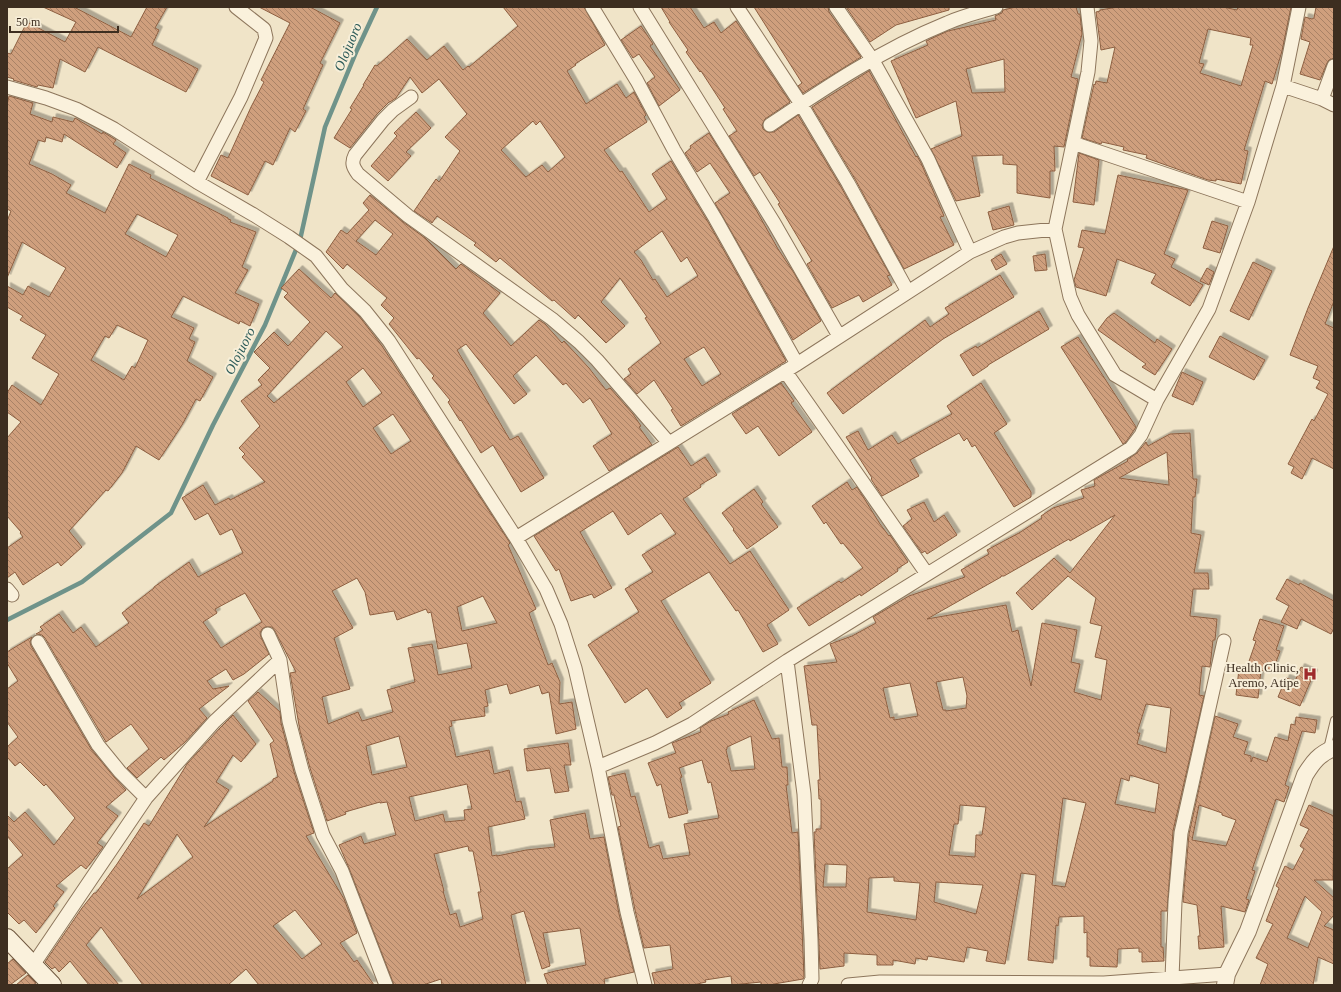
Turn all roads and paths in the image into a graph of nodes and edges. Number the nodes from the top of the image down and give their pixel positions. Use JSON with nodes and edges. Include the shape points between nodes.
{"nodes":[{"id":1,"x":236,"y":7,"type":"edge"},
{"id":2,"x":592,"y":7,"type":"edge"},
{"id":3,"x":640,"y":7,"type":"edge"},
{"id":4,"x":737,"y":7,"type":"edge"},
{"id":5,"x":836,"y":7,"type":"edge"},
{"id":6,"x":996,"y":7,"type":"edge"},
{"id":7,"x":1087,"y":7,"type":"edge"},
{"id":8,"x":1299,"y":7,"type":"edge"},
{"id":9,"x":872,"y":59,"type":"junction"},
{"id":10,"x":1334,"y":66,"type":"edge"},
{"id":11,"x":1283,"y":86,"type":"junction"},
{"id":12,"x":7,"y":87,"type":"edge"},
{"id":13,"x":411,"y":97,"type":"dead end"},
{"id":14,"x":1322,"y":99,"type":"junction"},
{"id":15,"x":801,"y":104,"type":"junction"},
{"id":16,"x":1334,"y":105,"type":"edge"},
{"id":17,"x":770,"y":124,"type":"dead end"},
{"id":18,"x":1073,"y":143,"type":"junction"},
{"id":19,"x":197,"y":182,"type":"junction"},
{"id":20,"x":1248,"y":202,"type":"junction"},
{"id":21,"x":1055,"y":229,"type":"junction"},
{"id":22,"x":970,"y":252,"type":"junction"},
{"id":23,"x":908,"y":292,"type":"junction"},
{"id":24,"x":839,"y":336,"type":"junction"},
{"id":25,"x":797,"y":364,"type":"junction"},
{"id":26,"x":785,"y":371,"type":"junction"},
{"id":27,"x":1157,"y":400,"type":"junction"},
{"id":28,"x":669,"y":443,"type":"junction"},
{"id":29,"x":516,"y":538,"type":"junction"},
{"id":30,"x":927,"y":574,"type":"junction"},
{"id":31,"x":268,"y":634,"type":"dead end"},
{"id":32,"x":38,"y":642,"type":"dead end"},
{"id":33,"x":1224,"y":642,"type":"dead end"},
{"id":34,"x":280,"y":660,"type":"junction"},
{"id":35,"x":787,"y":661,"type":"junction"},
{"id":36,"x":1334,"y":720,"type":"edge"},
{"id":37,"x":1330,"y":749,"type":"edge"},
{"id":38,"x":598,"y":767,"type":"junction"},
{"id":39,"x":146,"y":798,"type":"junction"},
{"id":40,"x":7,"y":938,"type":"edge"},
{"id":41,"x":33,"y":965,"type":"junction"},
{"id":42,"x":1172,"y":978,"type":"junction"},
{"id":43,"x":1226,"y":980,"type":"edge"},
{"id":44,"x":52,"y":985,"type":"edge"},
{"id":45,"x":386,"y":985,"type":"edge"},
{"id":46,"x":645,"y":985,"type":"edge"},
{"id":47,"x":809,"y":985,"type":"edge"},
{"id":48,"x":848,"y":985,"type":"edge"}],
"edges":[{"from":1,"to":19,"type":"street","via":[[264,30],[266,38],[241,97]]},
{"from":2,"to":25,"type":"street"},
{"from":3,"to":24,"type":"street","via":[[774,223]]},
{"from":4,"to":15,"type":"street"},
{"from":5,"to":9,"type":"street"},
{"from":6,"to":9,"type":"street","via":[[949,22]]},
{"from":7,"to":18,"type":"street","via":[[1091,41],[1088,72]]},
{"from":8,"to":11,"type":"street"},
{"from":9,"to":15,"type":"street"},
{"from":9,"to":22,"type":"street","via":[[928,159]]},
{"from":10,"to":14,"type":"street"},
{"from":11,"to":14,"type":"street"},
{"from":11,"to":20,"type":"street"},
{"from":12,"to":19,"type":"street","via":[[76,109],[114,129]]},
{"from":13,"to":28,"type":"street","via":[[383,120],[355,155],[352,160],[353,168],[408,216],[552,319],[579,342]]},
{"from":14,"to":16,"type":"street"},
{"from":15,"to":17,"type":"street"},
{"from":15,"to":23,"type":"street"},
{"from":18,"to":20,"type":"street"},
{"from":18,"to":21,"type":"street"},
{"from":19,"to":29,"type":"street","via":[[254,215],[316,256],[389,341]]},
{"from":20,"to":27,"type":"street","via":[[1209,309]]},
{"from":21,"to":22,"type":"street","via":[[1018,233]]},
{"from":21,"to":27,"type":"street","via":[[1070,297],[1078,315],[1115,375]]},
{"from":22,"to":23,"type":"street"},
{"from":23,"to":24,"type":"street"},
{"from":24,"to":25,"type":"street"},
{"from":25,"to":26,"type":"street"},
{"from":26,"to":28,"type":"street"},
{"from":26,"to":30,"type":"street"},
{"from":27,"to":30,"type":"street","via":[[1141,435],[1131,448]]},
{"from":28,"to":29,"type":"street"},
{"from":29,"to":38,"type":"street","via":[[546,588],[561,624],[575,668]]},
{"from":30,"to":35,"type":"street"},
{"from":31,"to":34,"type":"street"},
{"from":32,"to":39,"type":"street","via":[[98,745]]},
{"from":33,"to":42,"type":"street","via":[[1181,833]]},
{"from":34,"to":39,"type":"street","via":[[214,722]]},
{"from":34,"to":45,"type":"street","via":[[289,721],[323,835],[342,870]]},
{"from":35,"to":38,"type":"street","via":[[692,724]]},
{"from":35,"to":47,"type":"street","via":[[804,794],[812,939],[812,978]]},
{"from":36,"to":37,"type":"lane"},
{"from":37,"to":43,"type":"street","via":[[1313,761],[1305,775],[1248,931]]},
{"from":38,"to":46,"type":"street","via":[[627,912]]},
{"from":39,"to":41,"type":"street"},
{"from":40,"to":41,"type":"main road"},
{"from":41,"to":44,"type":"main road"},
{"from":42,"to":43,"type":"street"},
{"from":42,"to":48,"type":"street","via":[[1104,983],[880,982]]}]}
